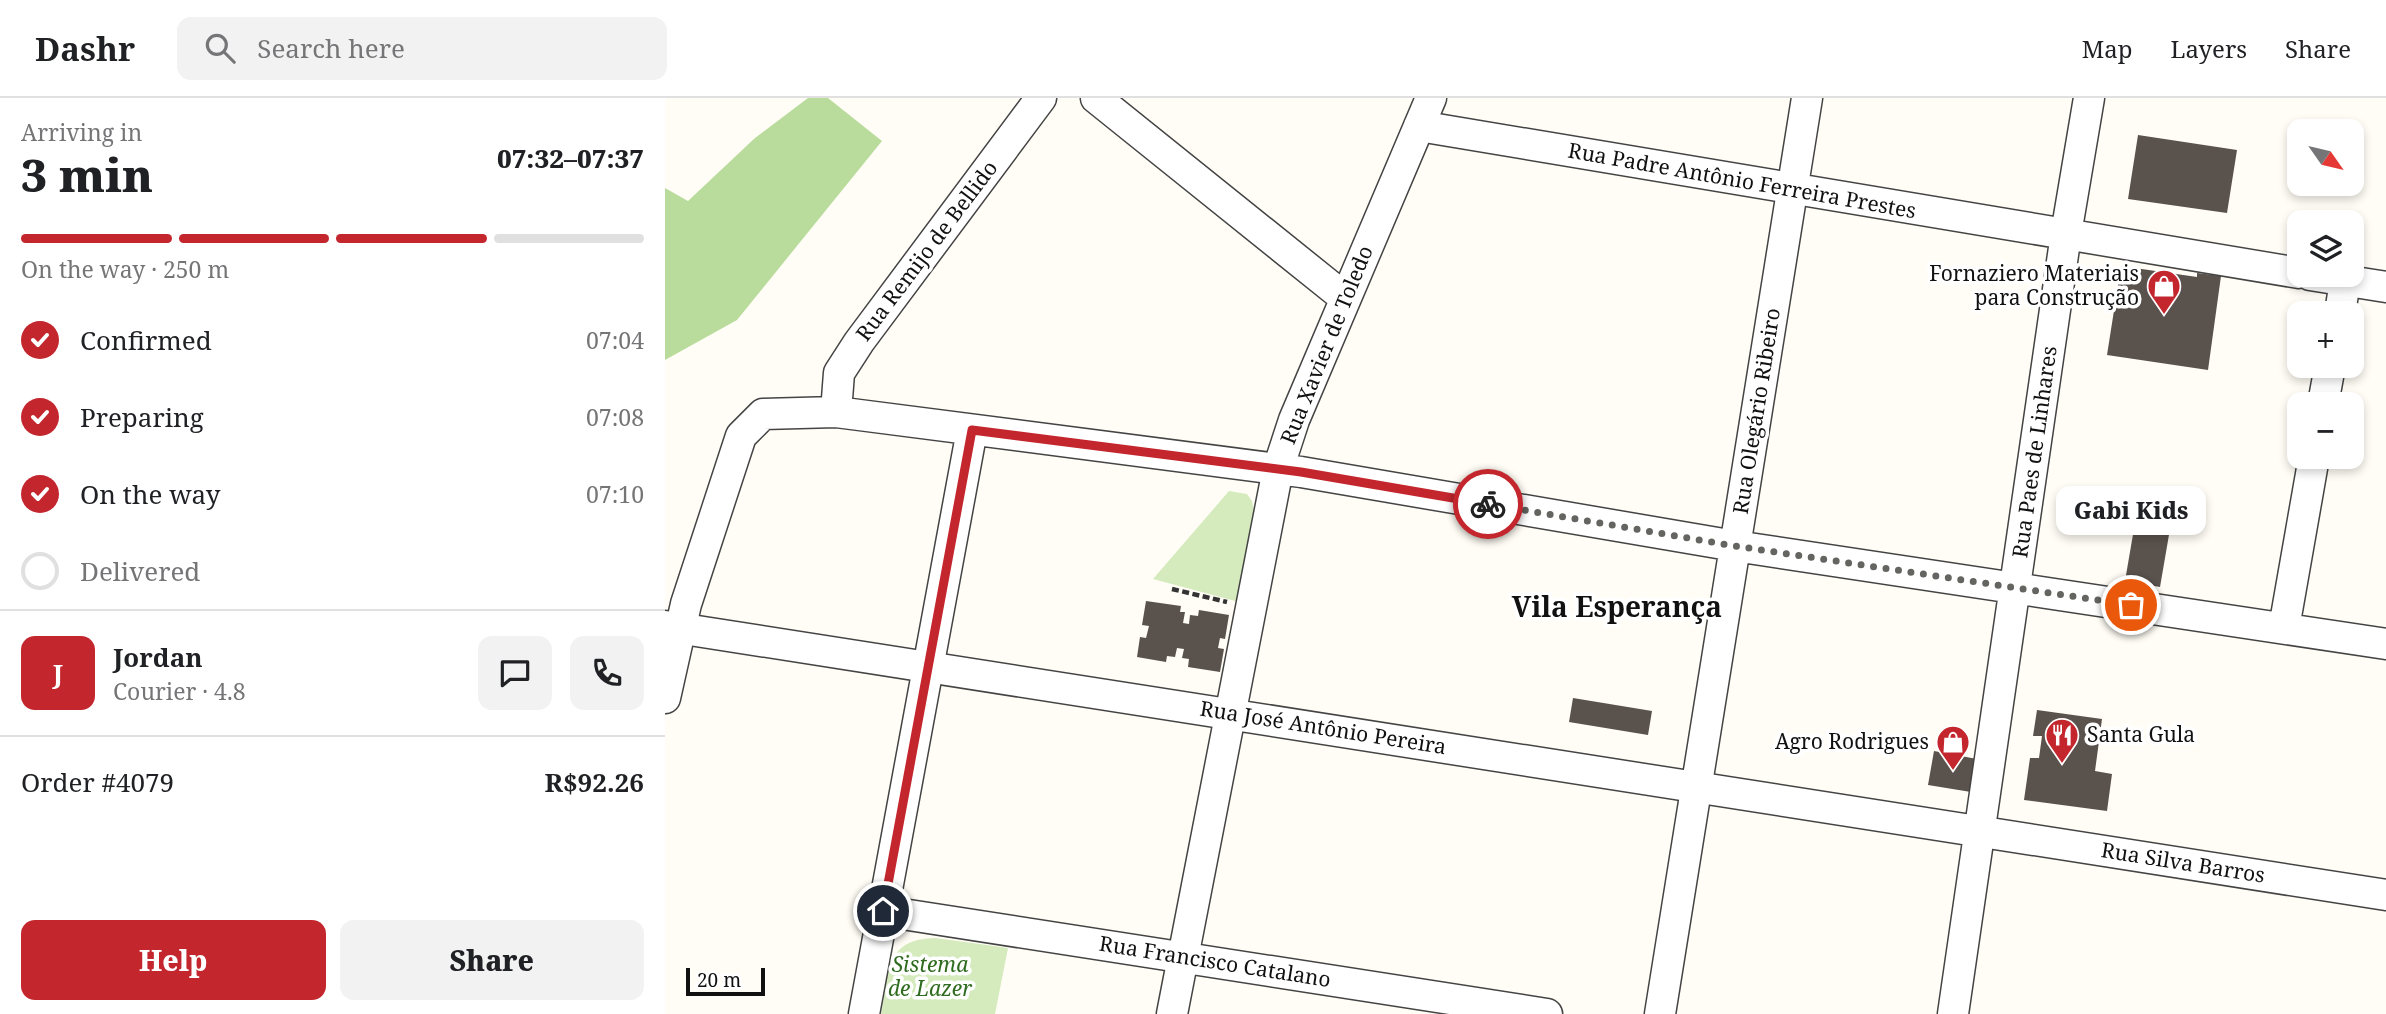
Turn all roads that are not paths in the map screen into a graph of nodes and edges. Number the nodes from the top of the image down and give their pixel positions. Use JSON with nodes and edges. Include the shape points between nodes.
{"nodes":[{"id":1,"x":1041,"y":98,"type":"edge"},
{"id":2,"x":1096,"y":98,"type":"edge"},
{"id":3,"x":1431,"y":98,"type":"edge"},
{"id":4,"x":1807,"y":98,"type":"edge"},
{"id":5,"x":2089,"y":98,"type":"edge"},
{"id":6,"x":1419,"y":126,"type":"junction"},
{"id":7,"x":1792,"y":190,"type":"junction"},
{"id":8,"x":2066,"y":234,"type":"junction"},
{"id":9,"x":2287,"y":271,"type":"edge"},
{"id":10,"x":2364,"y":284,"type":"edge"},
{"id":11,"x":2386,"y":287,"type":"edge"},
{"id":12,"x":1345,"y":298,"type":"junction"},
{"id":13,"x":836,"y":412,"type":"junction"},
{"id":14,"x":972,"y":430,"type":"junction"},
{"id":15,"x":1278,"y":469,"type":"junction"},
{"id":16,"x":2312,"y":469,"type":"edge"},
{"id":17,"x":1735,"y":546,"type":"junction"},
{"id":18,"x":2017,"y":587,"type":"junction"},
{"id":19,"x":673,"y":627,"type":"edge"},
{"id":20,"x":2284,"y":628,"type":"junction"},
{"id":21,"x":2386,"y":644,"type":"edge"},
{"id":22,"x":928,"y":667,"type":"junction"},
{"id":23,"x":665,"y":698,"type":"edge"},
{"id":24,"x":1232,"y":714,"type":"junction"},
{"id":25,"x":1696,"y":787,"type":"junction"},
{"id":26,"x":1980,"y":831,"type":"junction"},
{"id":27,"x":2386,"y":895,"type":"edge"},
{"id":28,"x":883,"y":911,"type":"junction"},
{"id":29,"x":1185,"y":957,"type":"junction"},
{"id":30,"x":864,"y":1014,"type":"edge"},
{"id":31,"x":1172,"y":1014,"type":"edge"},
{"id":32,"x":1547,"y":1014,"type":"edge"},
{"id":33,"x":1660,"y":1014,"type":"edge"},
{"id":34,"x":1953,"y":1014,"type":"edge"}],
"edges":[{"from":1,"to":13,"type":"street","name":"Rua Remijo de Bellido","via":[[852,352],[839,373]]},
{"from":2,"to":12,"type":"street"},
{"from":3,"to":6,"type":"street","name":"Rua Xavier de Toledo"},
{"from":4,"to":7,"type":"street","name":"Rua Olegário Ribeiro"},
{"from":5,"to":8,"type":"street","name":"Rua Paes de Linhares"},
{"from":6,"to":7,"type":"street","name":"Rua Padre Antônio Ferreira Prestes"},
{"from":6,"to":12,"type":"street","name":"Rua Xavier de Toledo"},
{"from":7,"to":8,"type":"street","name":"Rua Padre Antônio Ferreira Prestes"},
{"from":7,"to":17,"type":"street","name":"Rua Olegário Ribeiro"},
{"from":8,"to":9,"type":"street","name":"Rua Padre Antônio Ferreira Prestes"},
{"from":8,"to":18,"type":"street","name":"Rua Paes de Linhares"},
{"from":10,"to":11,"type":"street"},
{"from":12,"to":15,"type":"street","name":"Rua Xavier de Toledo"},
{"from":13,"to":14,"type":"street"},
{"from":13,"to":19,"type":"street","via":[[763,414],[741,436],[686,604]]},
{"from":14,"to":15,"type":"street"},
{"from":14,"to":22,"type":"street"},
{"from":15,"to":17,"type":"street"},
{"from":15,"to":24,"type":"street","name":"Rua Xavier de Toledo"},
{"from":16,"to":20,"type":"street"},
{"from":17,"to":18,"type":"street"},
{"from":17,"to":25,"type":"street","name":"Rua Olegário Ribeiro"},
{"from":18,"to":20,"type":"street"},
{"from":18,"to":26,"type":"street","name":"Rua Paes de Linhares"},
{"from":19,"to":22,"type":"street","name":"Rua José Antônio Pereira"},
{"from":19,"to":23,"type":"street"},
{"from":20,"to":21,"type":"street"},
{"from":22,"to":24,"type":"street","name":"Rua José Antônio Pereira"},
{"from":22,"to":28,"type":"street"},
{"from":24,"to":25,"type":"street","name":"Rua José Antônio Pereira"},
{"from":24,"to":29,"type":"street","name":"Rua Xavier de Toledo"},
{"from":25,"to":26,"type":"street","name":"Rua José Antônio Pereira"},
{"from":25,"to":33,"type":"street","name":"Rua Olegário Ribeiro"},
{"from":26,"to":27,"type":"street","name":"Rua Silva Barros"},
{"from":26,"to":34,"type":"street","name":"Rua Paes de Linhares"},
{"from":28,"to":29,"type":"street","name":"Rua Francisco Catalano"},
{"from":28,"to":30,"type":"street"},
{"from":29,"to":31,"type":"street","name":"Rua Xavier de Toledo"},
{"from":29,"to":32,"type":"street","name":"Rua Francisco Catalano"}]}
